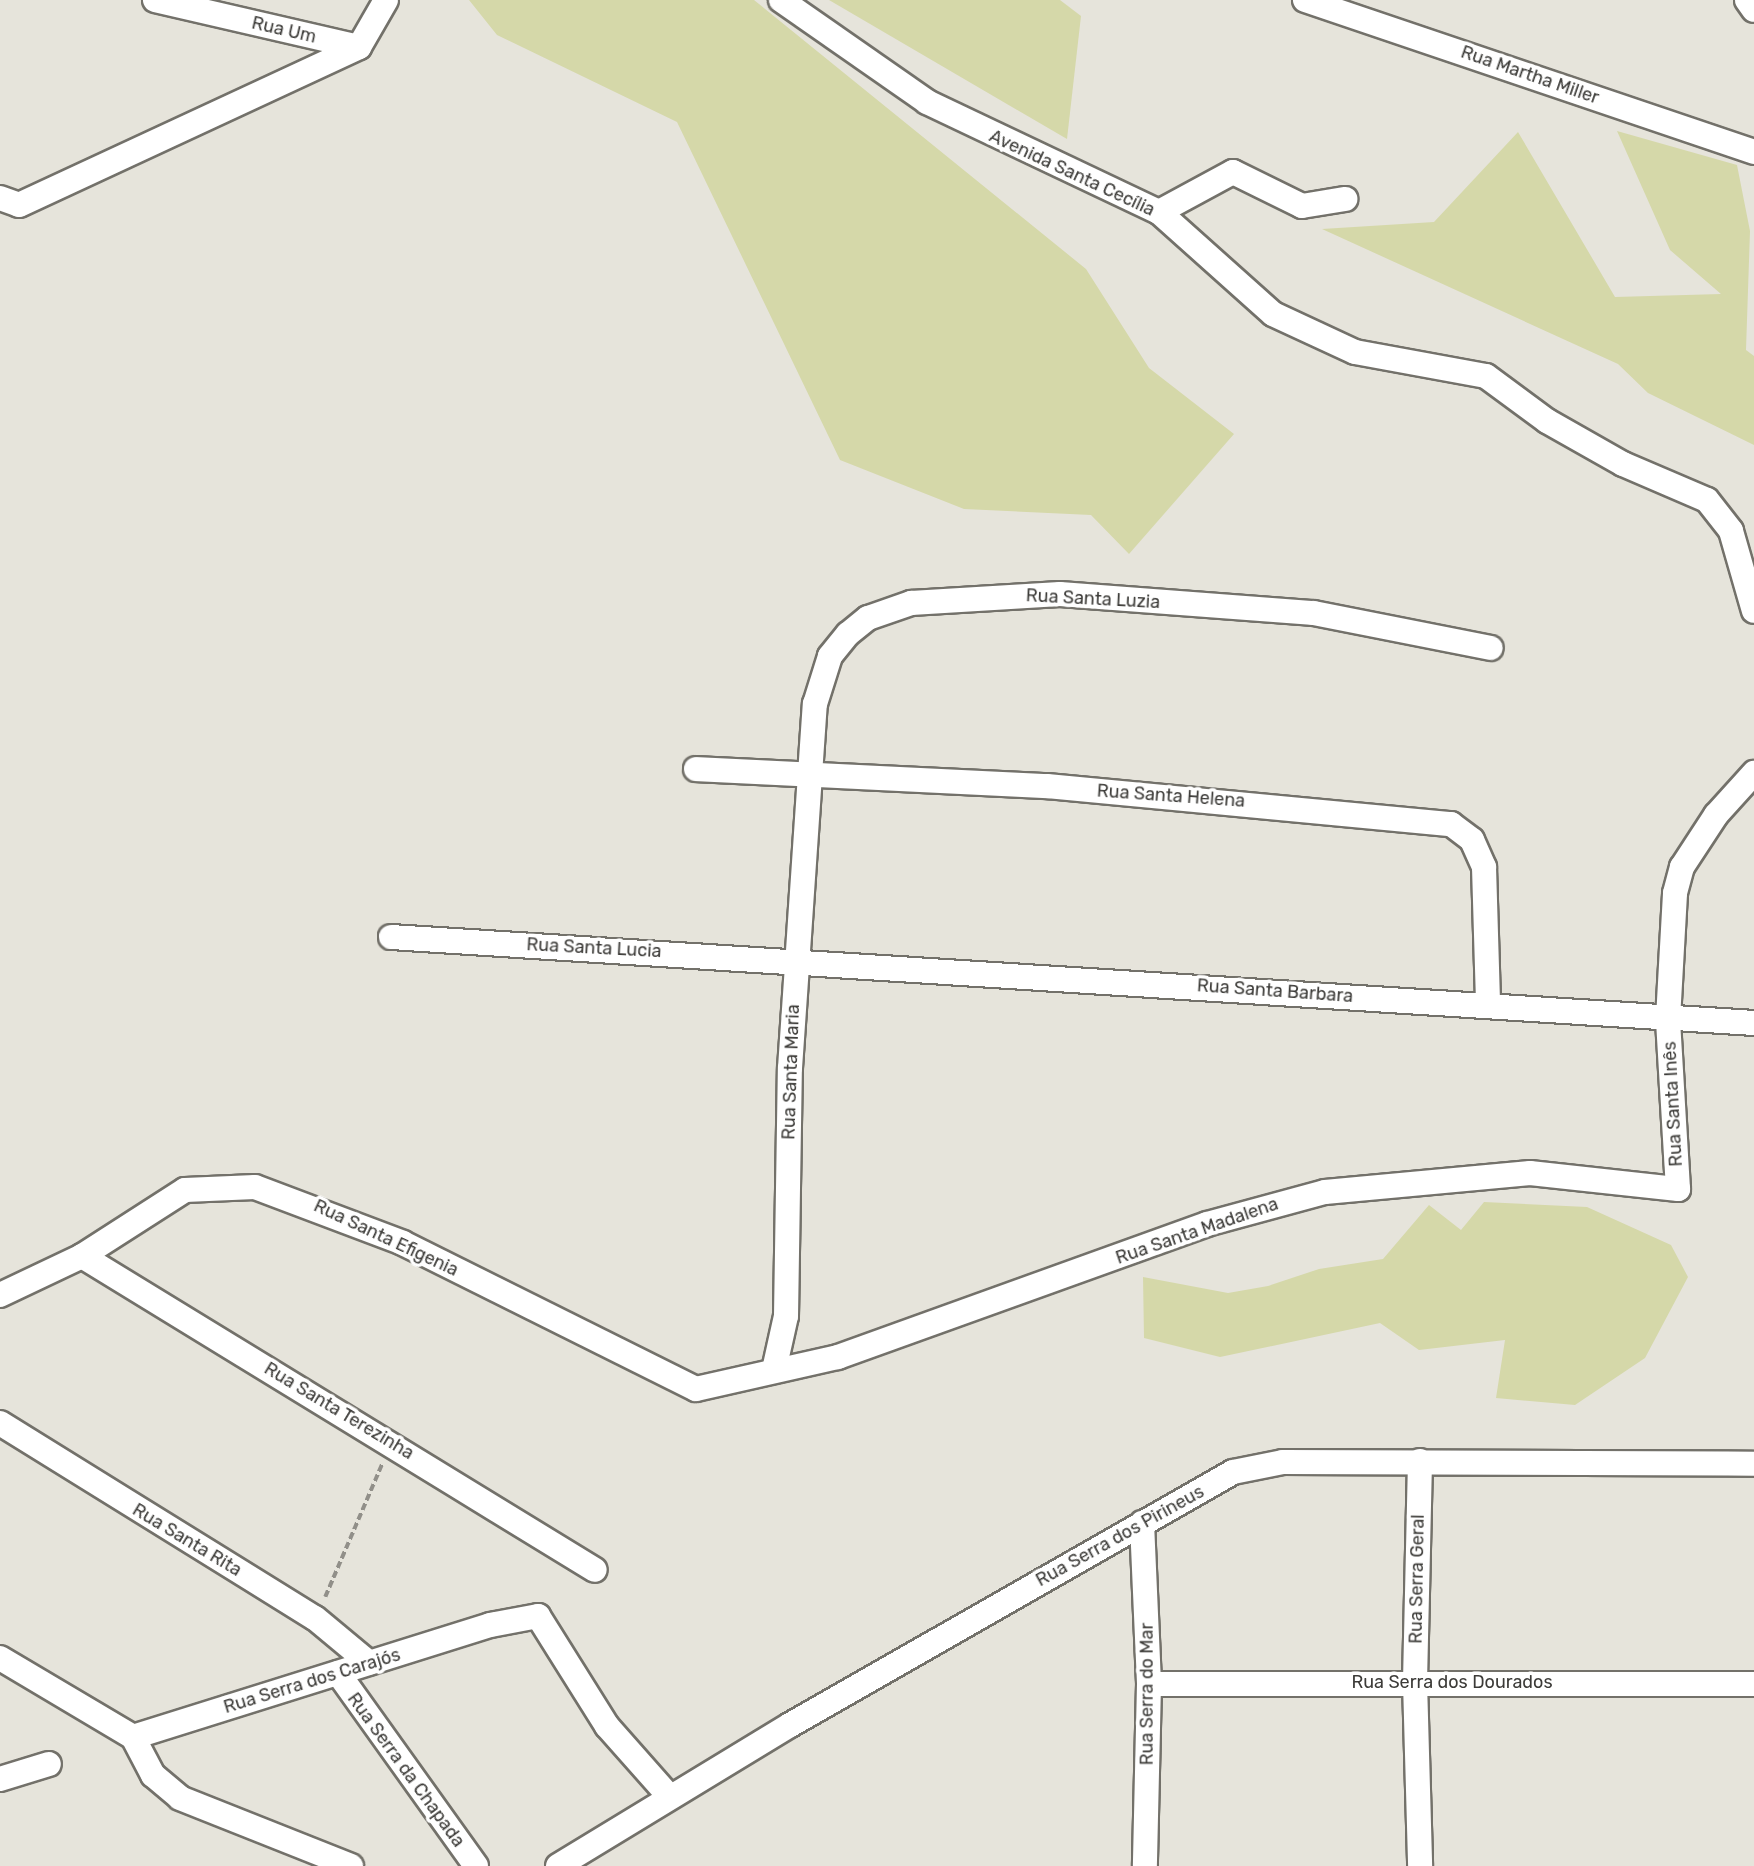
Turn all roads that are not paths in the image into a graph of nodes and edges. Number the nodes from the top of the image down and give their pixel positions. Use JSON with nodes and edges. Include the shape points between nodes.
{"nodes":[{"id":1,"x":155,"y":0,"type":"edge"},
{"id":2,"x":386,"y":0,"type":"edge"},
{"id":3,"x":781,"y":0,"type":"edge"},
{"id":4,"x":1305,"y":0,"type":"edge"},
{"id":5,"x":1747,"y":0,"type":"edge"},
{"id":6,"x":1754,"y":10,"type":"edge"},
{"id":7,"x":359,"y":47,"type":"junction"},
{"id":8,"x":1754,"y":152,"type":"edge"},
{"id":9,"x":0,"y":198,"type":"edge"},
{"id":10,"x":1345,"y":199,"type":"dead end"},
{"id":11,"x":1159,"y":212,"type":"junction"},
{"id":12,"x":1754,"y":611,"type":"edge"},
{"id":13,"x":1491,"y":648,"type":"dead end"},
{"id":14,"x":696,"y":769,"type":"dead end"},
{"id":15,"x":808,"y":773,"type":"junction"},
{"id":16,"x":1754,"y":773,"type":"edge"},
{"id":17,"x":391,"y":937,"type":"dead end"},
{"id":18,"x":796,"y":964,"type":"junction"},
{"id":19,"x":1488,"y":1005,"type":"junction"},
{"id":20,"x":1668,"y":1019,"type":"junction"},
{"id":21,"x":1754,"y":1023,"type":"edge"},
{"id":22,"x":1678,"y":1189,"type":"joint"},
{"id":23,"x":82,"y":1256,"type":"junction"},
{"id":24,"x":0,"y":1295,"type":"edge"},
{"id":25,"x":774,"y":1370,"type":"junction"},
{"id":26,"x":0,"y":1423,"type":"edge"},
{"id":27,"x":1420,"y":1461,"type":"junction"},
{"id":28,"x":1754,"y":1464,"type":"edge"},
{"id":29,"x":1142,"y":1523,"type":"junction"},
{"id":30,"x":595,"y":1570,"type":"dead end"},
{"id":31,"x":0,"y":1658,"type":"edge"},
{"id":32,"x":369,"y":1663,"type":"junction"},
{"id":33,"x":338,"y":1673,"type":"junction"},
{"id":34,"x":1415,"y":1682,"type":"junction"},
{"id":35,"x":1149,"y":1684,"type":"junction"},
{"id":36,"x":1754,"y":1684,"type":"edge"},
{"id":37,"x":134,"y":1737,"type":"junction"},
{"id":38,"x":49,"y":1764,"type":"dead end"},
{"id":39,"x":0,"y":1779,"type":"edge"},
{"id":40,"x":669,"y":1796,"type":"junction"},
{"id":41,"x":351,"y":1866,"type":"edge"},
{"id":42,"x":476,"y":1866,"type":"edge"},
{"id":43,"x":558,"y":1866,"type":"edge"},
{"id":44,"x":1145,"y":1866,"type":"edge"},
{"id":45,"x":1420,"y":1866,"type":"edge"}],
"edges":[{"from":1,"to":7,"type":"street","name":"Rua Um"},
{"from":2,"to":7,"type":"street"},
{"from":3,"to":11,"type":"street","name":"Avenida Santa Cecília","via":[[927,102]]},
{"from":4,"to":8,"type":"street","name":"Rua Martha Miller"},
{"from":5,"to":6,"type":"street"},
{"from":7,"to":9,"type":"street","via":[[19,205]]},
{"from":10,"to":11,"type":"street","via":[[1302,205],[1233,173]]},
{"from":11,"to":12,"type":"street","name":"Avenida Santa Cecília","via":[[1273,314],[1355,352],[1475,372],[1623,464],[1715,505],[1735,541]]},
{"from":13,"to":15,"type":"street","name":"Rua Santa Luzia","via":[[1314,613],[1060,594],[911,603],[868,618],[830,656],[818,683]]},
{"from":14,"to":15,"type":"street","name":"Rua Santa Helena"},
{"from":15,"to":18,"type":"street","name":"Rua Santa Maria"},
{"from":15,"to":19,"type":"street","name":"Rua Santa Helena","via":[[1047,786],[1451,824],[1472,839],[1484,867]]},
{"from":16,"to":20,"type":"street","name":"Rua Santa Inês","via":[[1716,815],[1682,867],[1675,893]]},
{"from":17,"to":18,"type":"street","name":"Rua Santa Lucia"},
{"from":18,"to":19,"type":"street","name":"Rua Santa Barbara"},
{"from":18,"to":25,"type":"street","name":"Rua Santa Maria","via":[[786,1316]]},
{"from":19,"to":20,"type":"street","name":"Rua Santa Barbara"},
{"from":20,"to":21,"type":"street","name":"Rua Santa Barbara"},
{"from":20,"to":22,"type":"street","name":"Rua Santa Inês"},
{"from":22,"to":25,"type":"street","name":"Rua Santa Madalena","via":[[1530,1173],[1325,1192],[1207,1224],[838,1357]]},
{"from":23,"to":24,"type":"street","name":"Rua Santa Efigenia"},
{"from":23,"to":25,"type":"street","name":"Rua Santa Efigenia","via":[[185,1190],[256,1187],[403,1243],[563,1328],[696,1389]]},
{"from":23,"to":30,"type":"street","name":"Rua Santa Terezinha"},
{"from":26,"to":32,"type":"street","name":"Rua Santa Rita","via":[[315,1618]]},
{"from":27,"to":28,"type":"street","name":"Rua Serra dos Pirineus"},
{"from":27,"to":29,"type":"street","name":"Rua Serra dos Pirineus","via":[[1260,1464]]},
{"from":27,"to":34,"type":"street","name":"Rua Serra Geral"},
{"from":29,"to":35,"type":"street","name":"Rua Serra do Mar"},
{"from":29,"to":40,"type":"street","name":"Rua Serra dos Pirineus"},
{"from":31,"to":37,"type":"street"},
{"from":32,"to":33,"type":"street","name":"Rua Serra dos Carajós"},
{"from":32,"to":40,"type":"street","name":"Rua Serra dos Carajós","via":[[490,1625],[538,1616],[607,1726]]},
{"from":33,"to":37,"type":"street","name":"Rua Serra dos Carajós"},
{"from":33,"to":42,"type":"street","name":"Rua Serra da Chapada"},
{"from":34,"to":35,"type":"street","name":"Rua Serra dos Dourados"},
{"from":34,"to":36,"type":"street","name":"Rua Serra dos Dourados"},
{"from":34,"to":45,"type":"street","name":"Rua Serra Geral"},
{"from":35,"to":44,"type":"street","name":"Rua Serra do Mar"},
{"from":37,"to":41,"type":"street","via":[[153,1775],[180,1798]]},
{"from":38,"to":39,"type":"street"},
{"from":40,"to":43,"type":"street","name":"Rua Serra dos Pirineus"}]}
